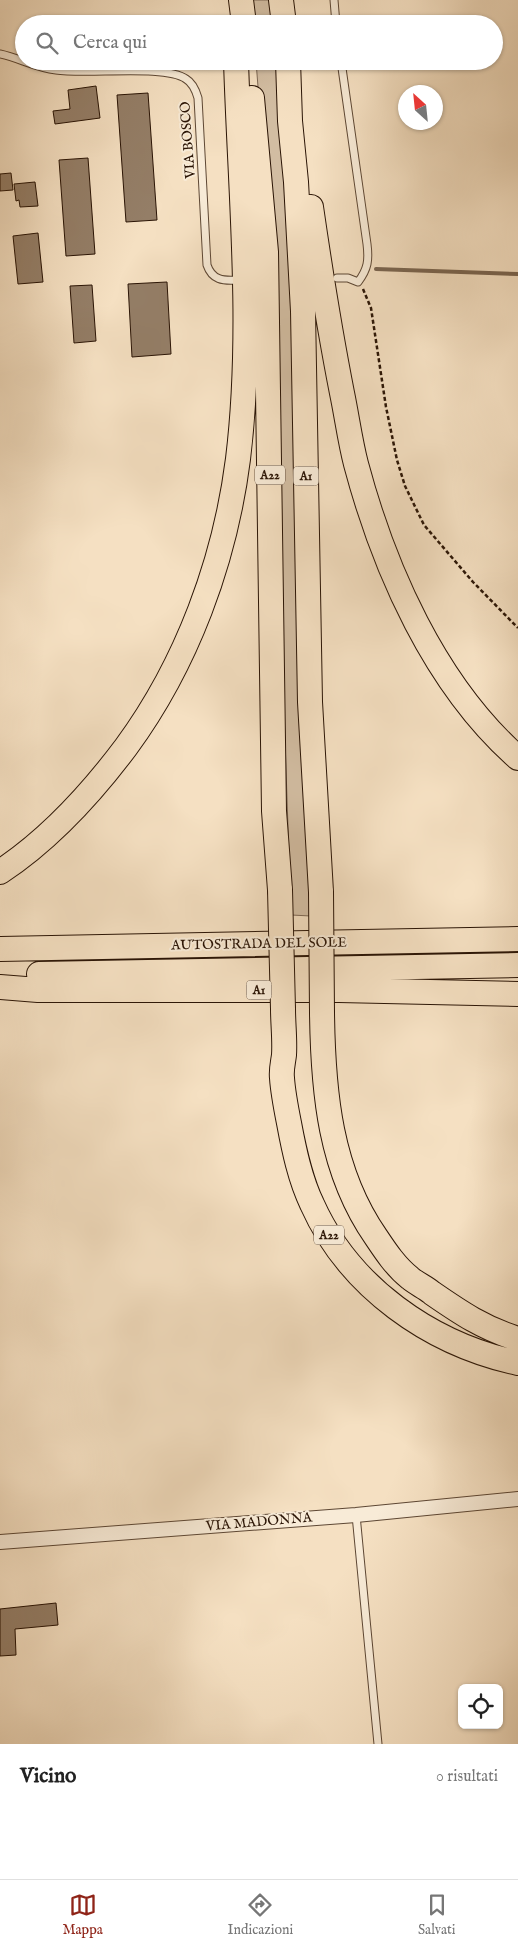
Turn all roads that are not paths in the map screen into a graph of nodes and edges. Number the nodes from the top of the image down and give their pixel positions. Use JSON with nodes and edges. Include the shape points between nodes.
{"nodes":[{"id":1,"x":234,"y":0,"type":"edge"},
{"id":2,"x":241,"y":0,"type":"edge"},
{"id":3,"x":281,"y":0,"type":"edge"},
{"id":4,"x":334,"y":0,"type":"edge"},
{"id":5,"x":235,"y":15,"type":"edge"},
{"id":6,"x":243,"y":15,"type":"edge"},
{"id":7,"x":283,"y":15,"type":"edge"},
{"id":8,"x":335,"y":15,"type":"edge"},
{"id":9,"x":0,"y":54,"type":"edge"},
{"id":10,"x":15,"y":58,"type":"edge"},
{"id":11,"x":55,"y":70,"type":"edge"},
{"id":12,"x":236,"y":70,"type":"edge"},
{"id":13,"x":249,"y":70,"type":"edge"},
{"id":14,"x":289,"y":70,"type":"edge"},
{"id":15,"x":290,"y":70,"type":"edge"},
{"id":16,"x":341,"y":70,"type":"edge"},
{"id":17,"x":337,"y":278,"type":"dead end"},
{"id":18,"x":237,"y":280,"type":"dead end"},
{"id":19,"x":518,"y":758,"type":"edge"},
{"id":20,"x":0,"y":872,"type":"edge"},
{"id":21,"x":518,"y":939,"type":"edge"},
{"id":22,"x":0,"y":949,"type":"edge"},
{"id":23,"x":518,"y":965,"type":"edge"},
{"id":24,"x":0,"y":975,"type":"edge"},
{"id":25,"x":0,"y":987,"type":"edge"},
{"id":26,"x":518,"y":994,"type":"edge"},
{"id":27,"x":518,"y":1339,"type":"edge"},
{"id":28,"x":518,"y":1363,"type":"edge"},
{"id":29,"x":518,"y":1500,"type":"edge"},
{"id":30,"x":356,"y":1515,"type":"junction"},
{"id":31,"x":0,"y":1542,"type":"edge"},
{"id":32,"x":378,"y":1744,"type":"edge"}],
"edges":[{"from":1,"to":5,"type":"highway"},
{"from":2,"to":6,"type":"highway"},
{"from":3,"to":7,"type":"highway"},
{"from":4,"to":8,"type":"lane"},
{"from":9,"to":10,"type":"lane","name":"VIA BOSCO"},
{"from":11,"to":18,"type":"lane","name":"VIA BOSCO","via":[[159,72],[179,75],[194,86],[198,98],[207,265],[218,279]]},
{"from":12,"to":20,"type":"highway","via":[[244,260],[243,399],[238,459],[223,538],[182,654],[144,723],[101,779],[61,823],[41,843]]},
{"from":13,"to":28,"type":"highway","number":"A22","bridge":true,"via":[[266,252],[274,811],[280,890],[282,1076],[291,1136],[311,1203],[332,1239],[373,1289],[418,1323],[446,1338],[474,1351]]},
{"from":14,"to":27,"type":"highway","number":"A1","bridge":true,"via":[[303,311],[310,702],[321,892],[324,1077],[333,1136],[352,1196],[387,1254],[410,1278],[456,1310],[499,1333]]},
{"from":15,"to":19,"type":"highway","number":"A1","via":[[333,348],[355,461],[368,505],[390,564],[432,651],[469,706]]},
{"from":16,"to":17,"type":"lane","via":[[368,255],[367,268],[358,282]]},
{"from":21,"to":22,"type":"highway","name":"AUTOSTRADA DEL SOLE"},
{"from":23,"to":24,"type":"highway","name":"AUTOSTRADA DEL SOLE","number":"A1"},
{"from":25,"to":26,"type":"highway","number":"A1"},
{"from":29,"to":30,"type":"street","name":"VIA MADONNA"},
{"from":30,"to":31,"type":"street","name":"VIA MADONNA"},
{"from":30,"to":32,"type":"lane"}]}
